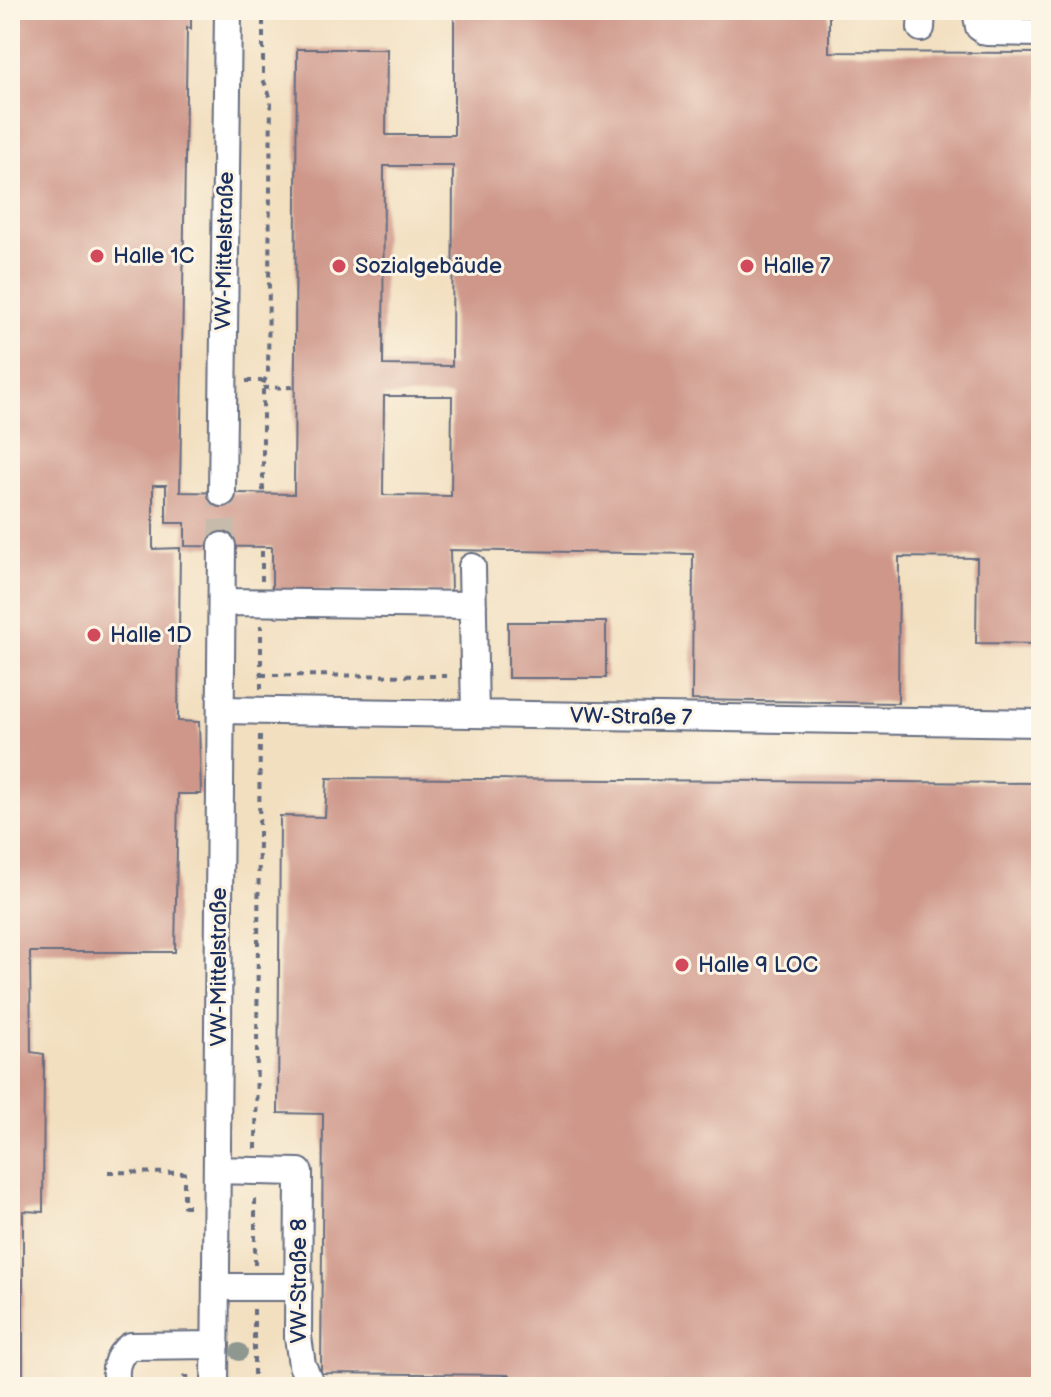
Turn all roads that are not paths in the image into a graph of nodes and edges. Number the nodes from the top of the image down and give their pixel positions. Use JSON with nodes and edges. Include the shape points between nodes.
{"nodes":[{"id":1,"x":228,"y":10,"type":"edge"},
{"id":2,"x":976,"y":10,"type":"edge"},
{"id":3,"x":1041,"y":33,"type":"edge"},
{"id":4,"x":222,"y":493,"type":"tunnel mouth"},
{"id":5,"x":222,"y":546,"type":"tunnel mouth"},
{"id":6,"x":472,"y":567,"type":"dead end"},
{"id":7,"x":222,"y":602,"type":"junction"},
{"id":8,"x":473,"y":605,"type":"junction"},
{"id":9,"x":221,"y":710,"type":"junction"},
{"id":10,"x":475,"y":714,"type":"junction"},
{"id":11,"x":1041,"y":723,"type":"edge"},
{"id":12,"x":217,"y":1170,"type":"junction"},
{"id":13,"x":216,"y":1287,"type":"junction"},
{"id":14,"x":299,"y":1287,"type":"junction"},
{"id":15,"x":216,"y":1345,"type":"junction"},
{"id":16,"x":118,"y":1387,"type":"edge"},
{"id":17,"x":215,"y":1387,"type":"edge"},
{"id":18,"x":312,"y":1387,"type":"edge"}],
"edges":[{"from":1,"to":4,"type":"street","name":"VW-Mittelstraße"},
{"from":2,"to":3,"type":"street","via":[[979,27],[986,32]]},
{"from":5,"to":7,"type":"street","name":"VW-Mittelstraße"},
{"from":6,"to":8,"type":"street"},
{"from":7,"to":8,"type":"street"},
{"from":7,"to":9,"type":"street","name":"VW-Mittelstraße"},
{"from":8,"to":10,"type":"street"},
{"from":9,"to":10,"type":"street","name":"VW-Straße 7"},
{"from":9,"to":12,"type":"street","name":"VW-Mittelstraße"},
{"from":10,"to":11,"type":"street","name":"VW-Straße 7"},
{"from":12,"to":13,"type":"street","name":"VW-Mittelstraße"},
{"from":12,"to":14,"type":"street","name":"VW-Straße 8","via":[[299,1172]]},
{"from":13,"to":14,"type":"street"},
{"from":13,"to":15,"type":"street","name":"VW-Mittelstraße"},
{"from":14,"to":18,"type":"street","name":"VW-Straße 8","via":[[299,1352]]},
{"from":15,"to":16,"type":"street","via":[[130,1346],[117,1363]]},
{"from":15,"to":17,"type":"street","name":"VW-Mittelstraße"}]}
